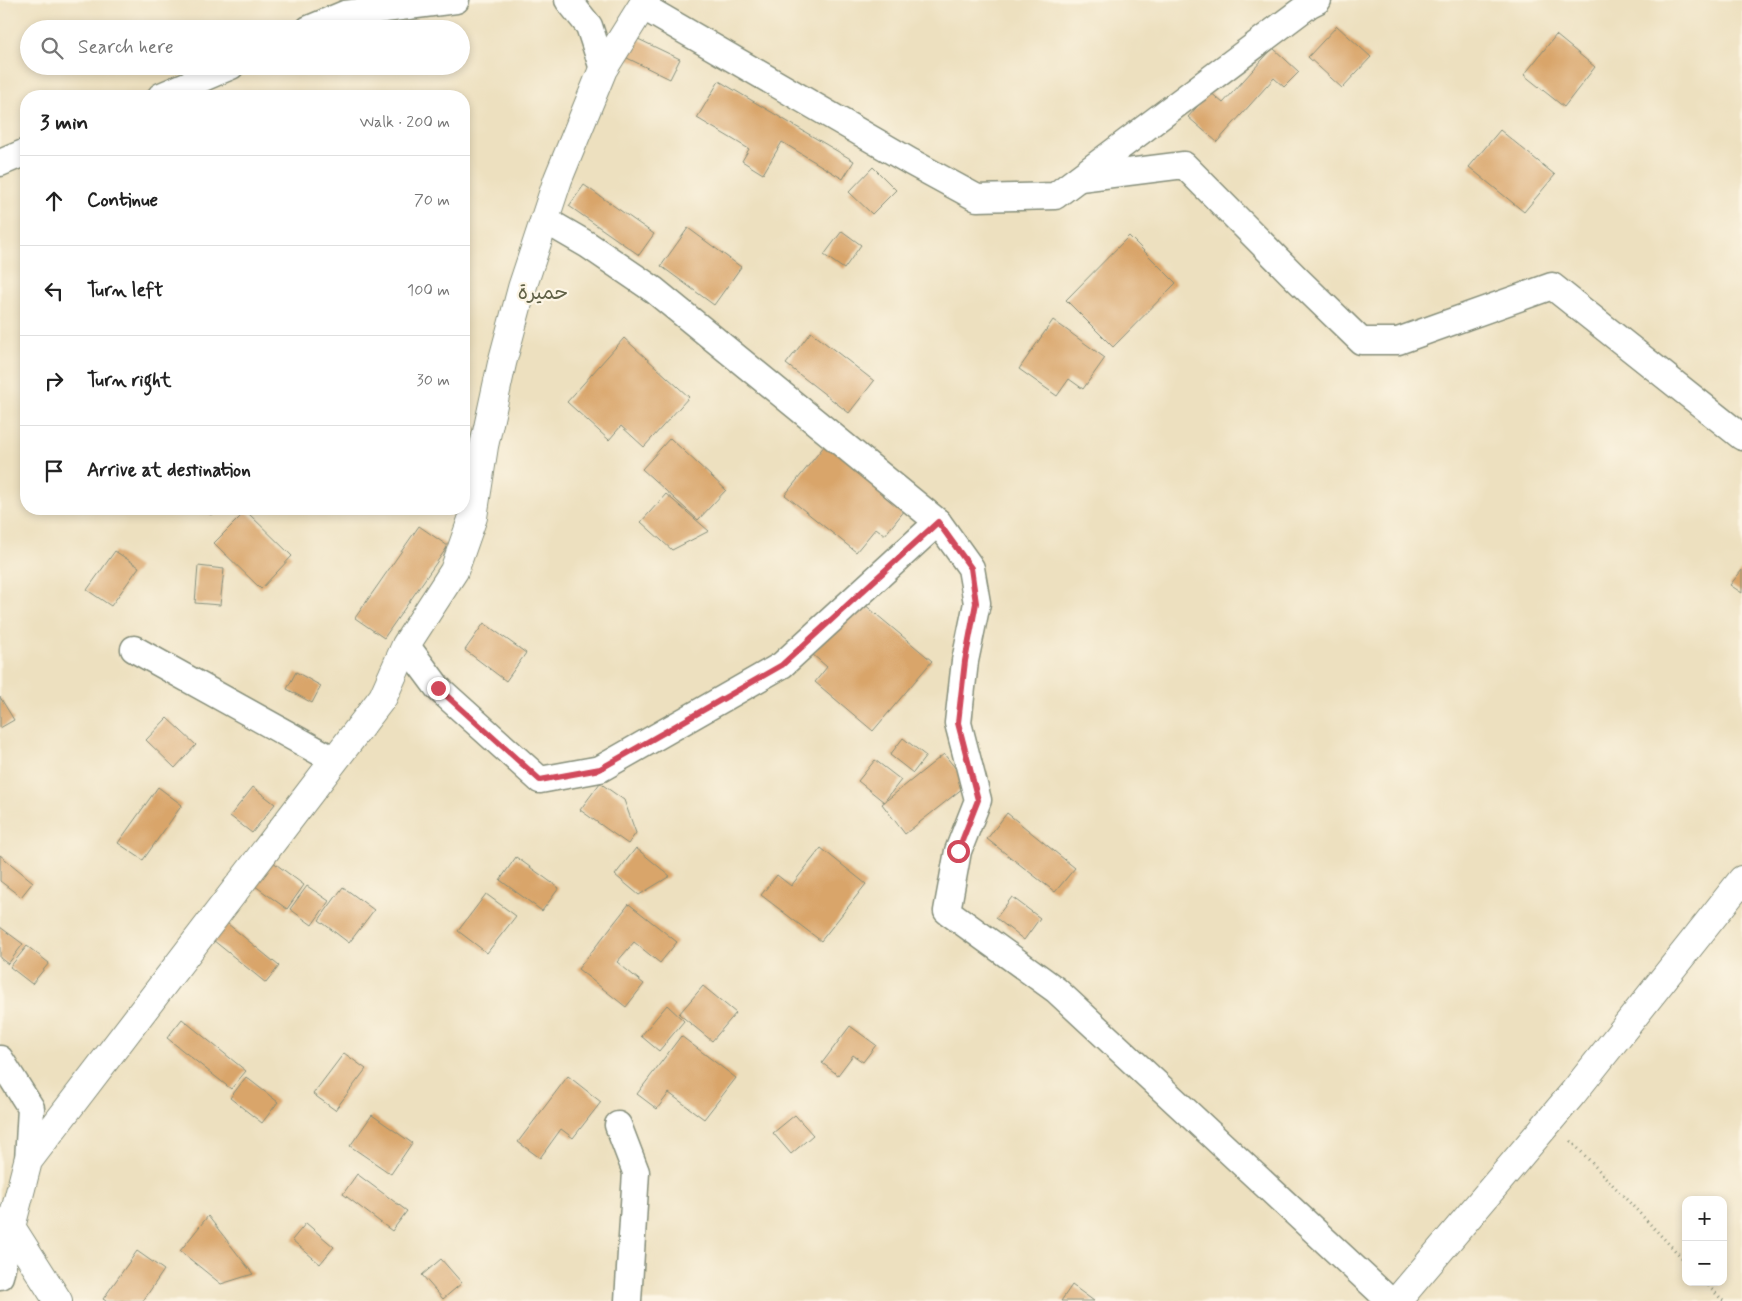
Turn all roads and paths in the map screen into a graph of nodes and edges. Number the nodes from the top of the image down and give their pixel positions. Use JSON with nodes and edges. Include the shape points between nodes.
{"nodes":[{"id":1,"x":324,"y":0,"type":"edge"},
{"id":2,"x":456,"y":0,"type":"edge"},
{"id":3,"x":568,"y":0,"type":"edge"},
{"id":4,"x":1318,"y":0,"type":"edge"},
{"id":5,"x":644,"y":3,"type":"edge"},
{"id":6,"x":345,"y":14,"type":"junction"},
{"id":7,"x":331,"y":20,"type":"edge"},
{"id":8,"x":603,"y":69,"type":"junction"},
{"id":9,"x":210,"y":75,"type":"edge"},
{"id":10,"x":175,"y":90,"type":"edge"},
{"id":11,"x":20,"y":155,"type":"edge"},
{"id":12,"x":0,"y":163,"type":"edge"},
{"id":13,"x":1080,"y":178,"type":"junction"},
{"id":14,"x":545,"y":220,"type":"junction"},
{"id":15,"x":1742,"y":437,"type":"edge"},
{"id":16,"x":938,"y":522,"type":"junction"},
{"id":17,"x":406,"y":645,"type":"junction"},
{"id":18,"x":134,"y":649,"type":"dead end"},
{"id":19,"x":334,"y":760,"type":"junction"},
{"id":20,"x":1742,"y":880,"type":"edge"},
{"id":21,"x":0,"y":1059,"type":"edge"},
{"id":22,"x":1550,"y":1120,"type":"junction"},
{"id":23,"x":618,"y":1125,"type":"dead end"},
{"id":24,"x":28,"y":1161,"type":"junction"},
{"id":25,"x":11,"y":1227,"type":"junction"},
{"id":26,"x":1682,"y":1258,"type":"edge"},
{"id":27,"x":0,"y":1276,"type":"edge"},
{"id":28,"x":1709,"y":1286,"type":"edge"},
{"id":29,"x":58,"y":1301,"type":"edge"},
{"id":30,"x":628,"y":1301,"type":"edge"},
{"id":31,"x":1390,"y":1301,"type":"edge"},
{"id":32,"x":1397,"y":1301,"type":"edge"},
{"id":33,"x":1723,"y":1301,"type":"edge"}],
"edges":[{"from":1,"to":6,"type":"street"},
{"from":2,"to":6,"type":"street"},
{"from":3,"to":8,"type":"street","via":[[589,26]]},
{"from":4,"to":13,"type":"street"},
{"from":5,"to":8,"type":"street"},
{"from":5,"to":13,"type":"street","via":[[977,198],[1055,196]]},
{"from":6,"to":7,"type":"street"},
{"from":8,"to":14,"type":"street","via":[[558,179]]},
{"from":9,"to":10,"type":"street"},
{"from":11,"to":12,"type":"street"},
{"from":13,"to":15,"type":"street","via":[[1184,164],[1361,341],[1398,341],[1552,286]]},
{"from":14,"to":16,"type":"street","via":[[654,290]]},
{"from":14,"to":17,"type":"street","via":[[502,363],[484,446],[474,517],[454,571]]},
{"from":16,"to":17,"type":"street","via":[[782,665],[600,769],[540,780],[438,688]]},
{"from":16,"to":31,"type":"street","via":[[971,568],[976,603],[958,723],[978,800],[958,851],[947,911],[1056,990]]},
{"from":17,"to":19,"type":"street","via":[[383,697]]},
{"from":18,"to":19,"type":"street"},
{"from":19,"to":24,"type":"street"},
{"from":20,"to":22,"type":"street"},
{"from":21,"to":24,"type":"street","via":[[31,1108]]},
{"from":22,"to":26,"type":"path"},
{"from":22,"to":32,"type":"street"},
{"from":23,"to":30,"type":"street","via":[[636,1172]]},
{"from":24,"to":25,"type":"street"},
{"from":25,"to":27,"type":"street"},
{"from":25,"to":29,"type":"street"},
{"from":28,"to":33,"type":"path"}]}
